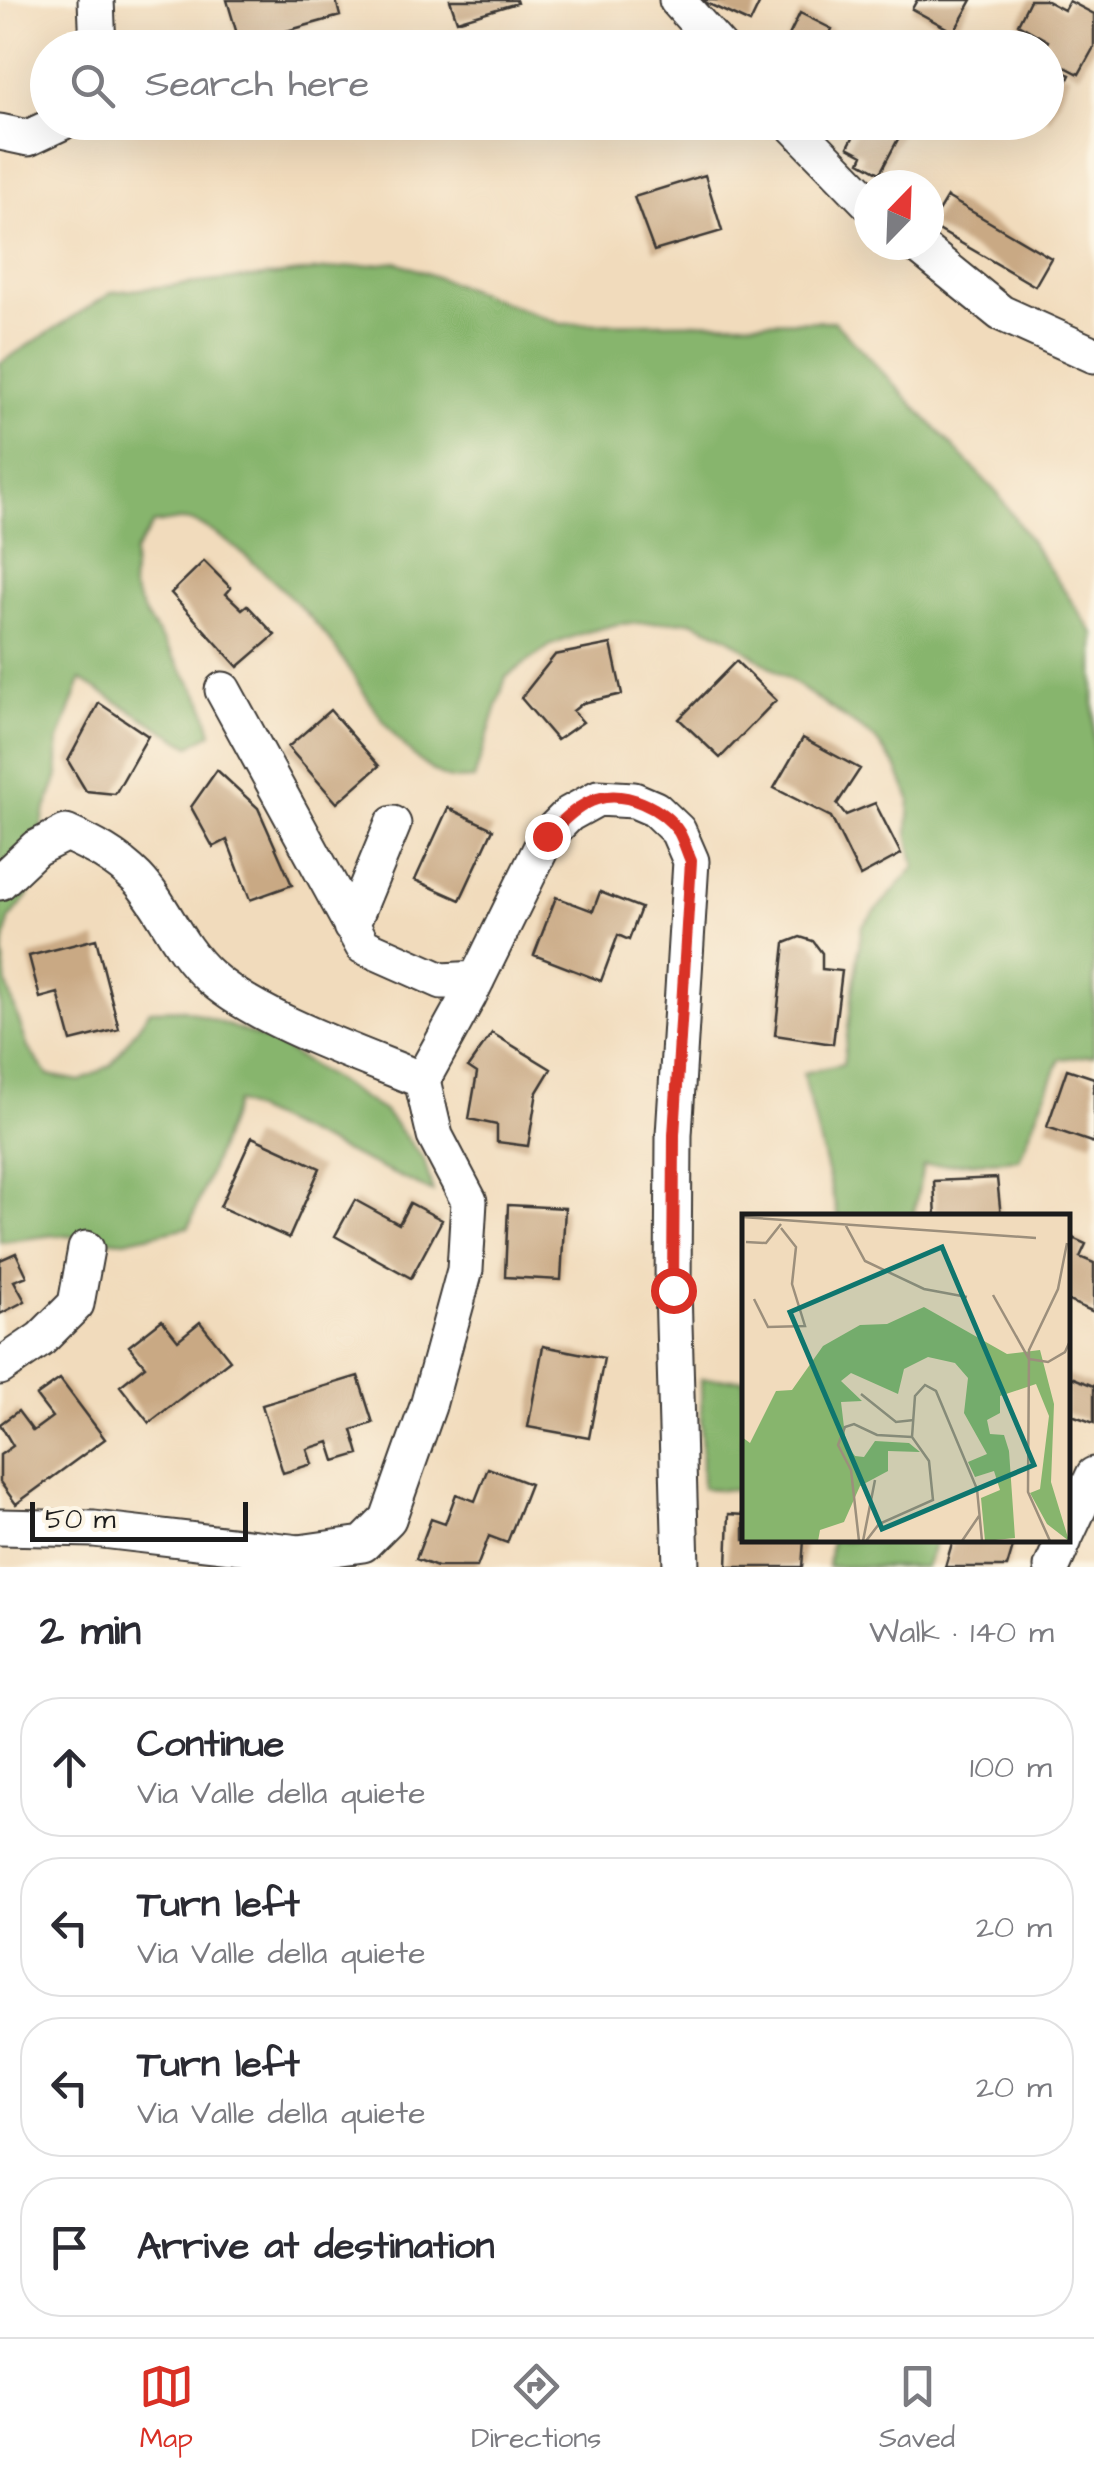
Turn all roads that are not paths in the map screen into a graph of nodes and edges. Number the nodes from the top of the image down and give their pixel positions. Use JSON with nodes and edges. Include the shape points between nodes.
{"nodes":[{"id":1,"x":96,"y":0,"type":"edge"},
{"id":2,"x":677,"y":0,"type":"edge"},
{"id":3,"x":97,"y":30,"type":"edge"},
{"id":4,"x":704,"y":30,"type":"edge"},
{"id":5,"x":0,"y":132,"type":"edge"},
{"id":6,"x":30,"y":137,"type":"edge"},
{"id":7,"x":808,"y":140,"type":"edge"},
{"id":8,"x":854,"y":188,"type":"edge"},
{"id":9,"x":935,"y":260,"type":"edge"},
{"id":10,"x":1094,"y":355,"type":"edge"},
{"id":11,"x":223,"y":690,"type":"dead end"},
{"id":12,"x":393,"y":824,"type":"dead end"},
{"id":13,"x":0,"y":882,"type":"edge"},
{"id":14,"x":351,"y":926,"type":"junction"},
{"id":15,"x":477,"y":978,"type":"junction"},
{"id":16,"x":422,"y":1080,"type":"junction"},
{"id":17,"x":86,"y":1249,"type":"dead end"},
{"id":18,"x":0,"y":1367,"type":"edge"},
{"id":19,"x":1094,"y":1474,"type":"edge"},
{"id":20,"x":0,"y":1527,"type":"edge"},
{"id":21,"x":1069,"y":1530,"type":"edge"},
{"id":22,"x":1064,"y":1542,"type":"edge"},
{"id":23,"x":681,"y":1567,"type":"edge"},
{"id":24,"x":1052,"y":1567,"type":"edge"}],
"edges":[{"from":1,"to":3,"type":"street"},
{"from":2,"to":4,"type":"street"},
{"from":5,"to":6,"type":"street"},
{"from":7,"to":8,"type":"street"},
{"from":9,"to":10,"type":"street","via":[[1000,314]]},
{"from":11,"to":14,"type":"street"},
{"from":12,"to":14,"type":"street"},
{"from":13,"to":16,"type":"street","via":[[36,848],[66,834],[102,849],[139,880],[180,945],[211,978],[333,1044]]},
{"from":14,"to":15,"type":"street","via":[[363,946],[442,981]]},
{"from":15,"to":16,"type":"street"},
{"from":15,"to":23,"type":"street","via":[[547,836],[570,814],[598,798],[634,800],[678,831],[691,861],[674,1135]]},
{"from":16,"to":20,"type":"street","via":[[435,1136],[469,1201],[465,1270],[388,1519],[363,1544],[299,1553],[94,1530]]},
{"from":17,"to":18,"type":"street","via":[[76,1304],[42,1339]]},
{"from":19,"to":21,"type":"street"},
{"from":22,"to":24,"type":"street"}]}
